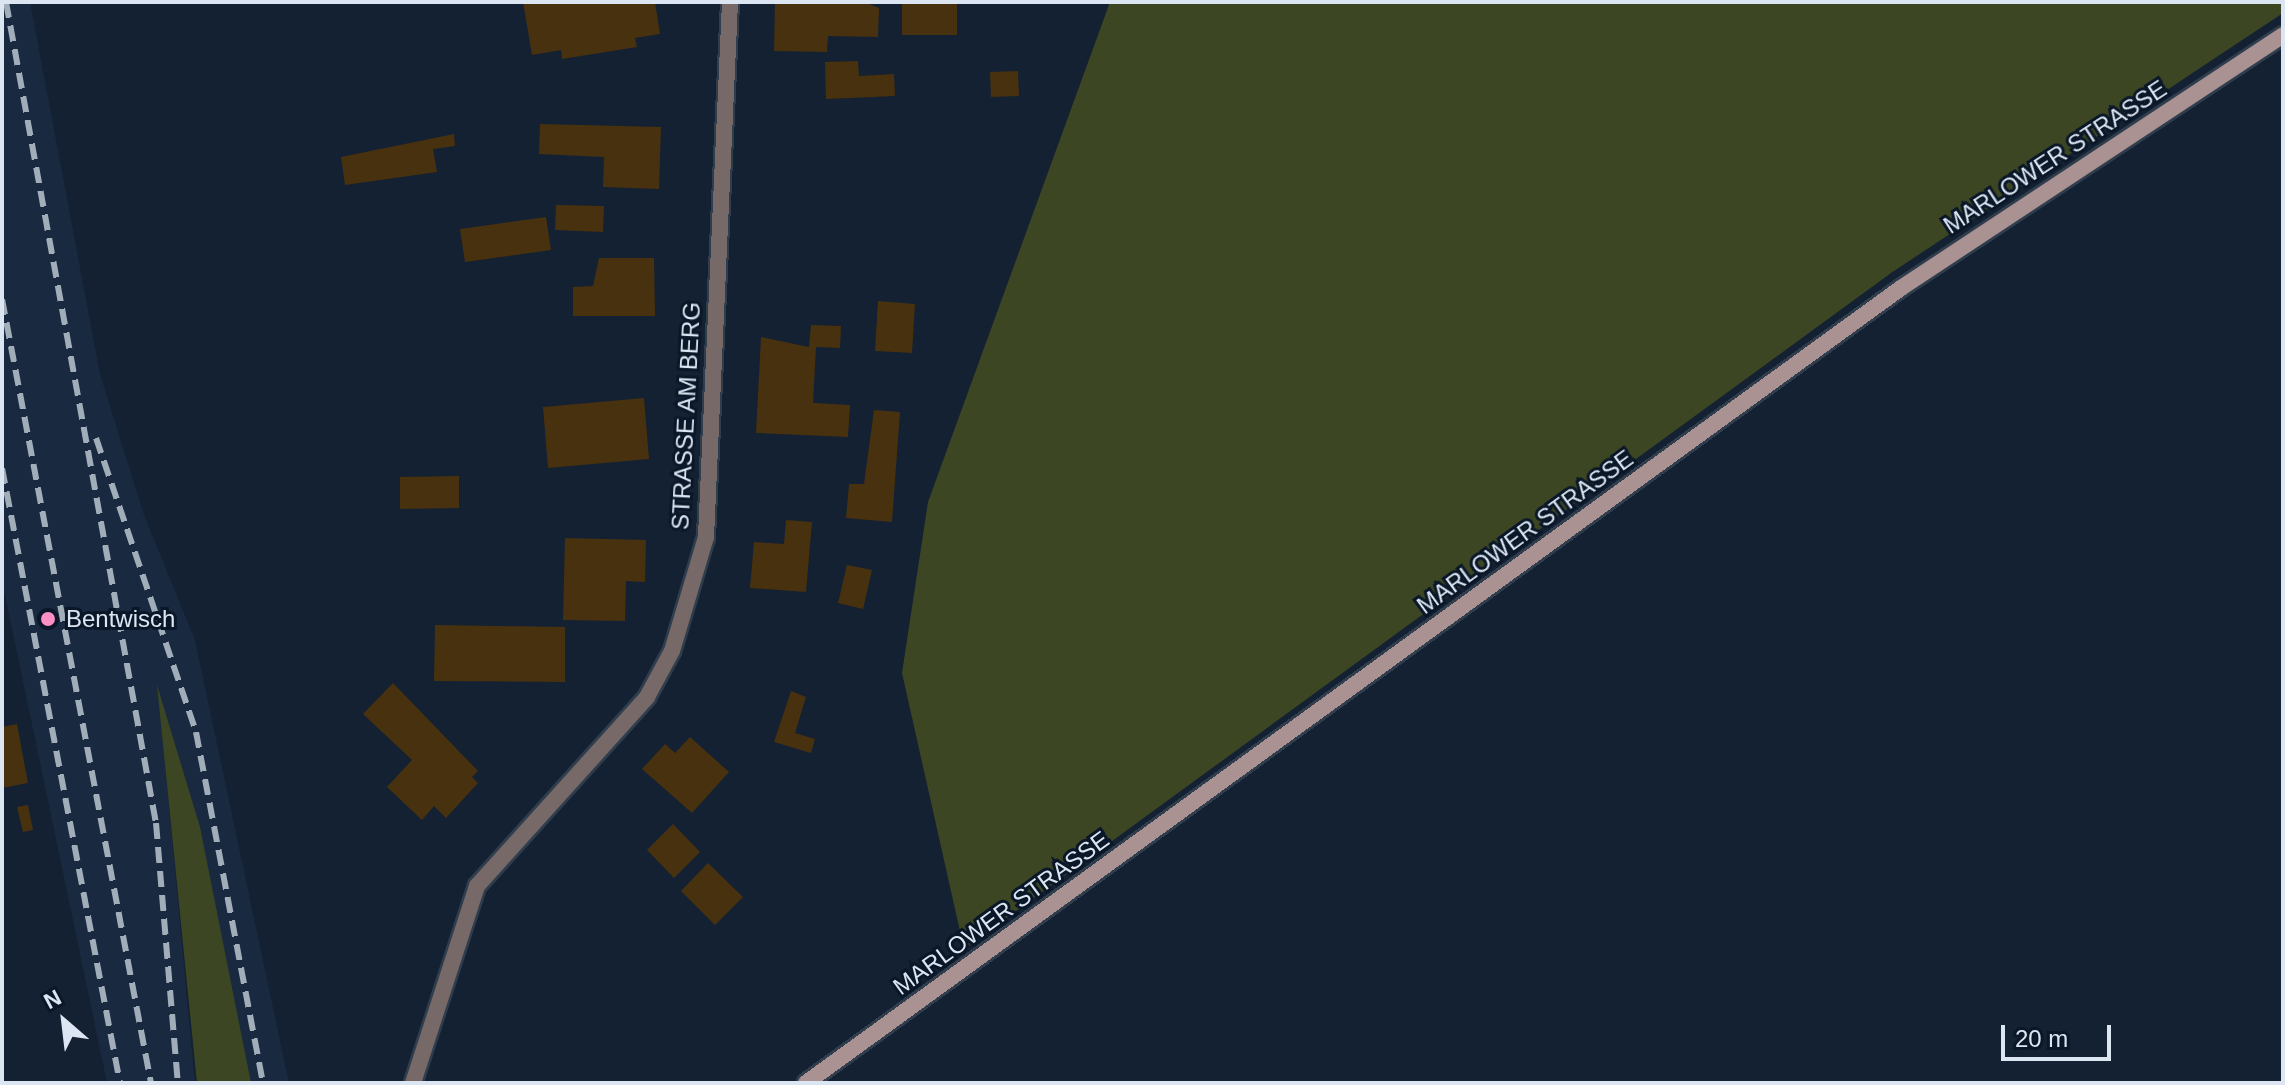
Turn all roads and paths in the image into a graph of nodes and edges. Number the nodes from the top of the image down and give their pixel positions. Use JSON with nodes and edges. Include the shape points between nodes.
{"nodes":[{"id":1,"x":730,"y":2,"type":"edge"},
{"id":2,"x":2283,"y":35,"type":"edge"},
{"id":3,"x":413,"y":1083,"type":"edge"},
{"id":4,"x":806,"y":1083,"type":"edge"}],
"edges":[{"from":1,"to":3,"type":"street","name":"STRASSE AM BERG","via":[[706,537],[672,651],[647,697],[477,886]]},
{"from":2,"to":4,"type":"main road","name":"MARLOWER STRASSE","via":[[1901,288]]}]}
